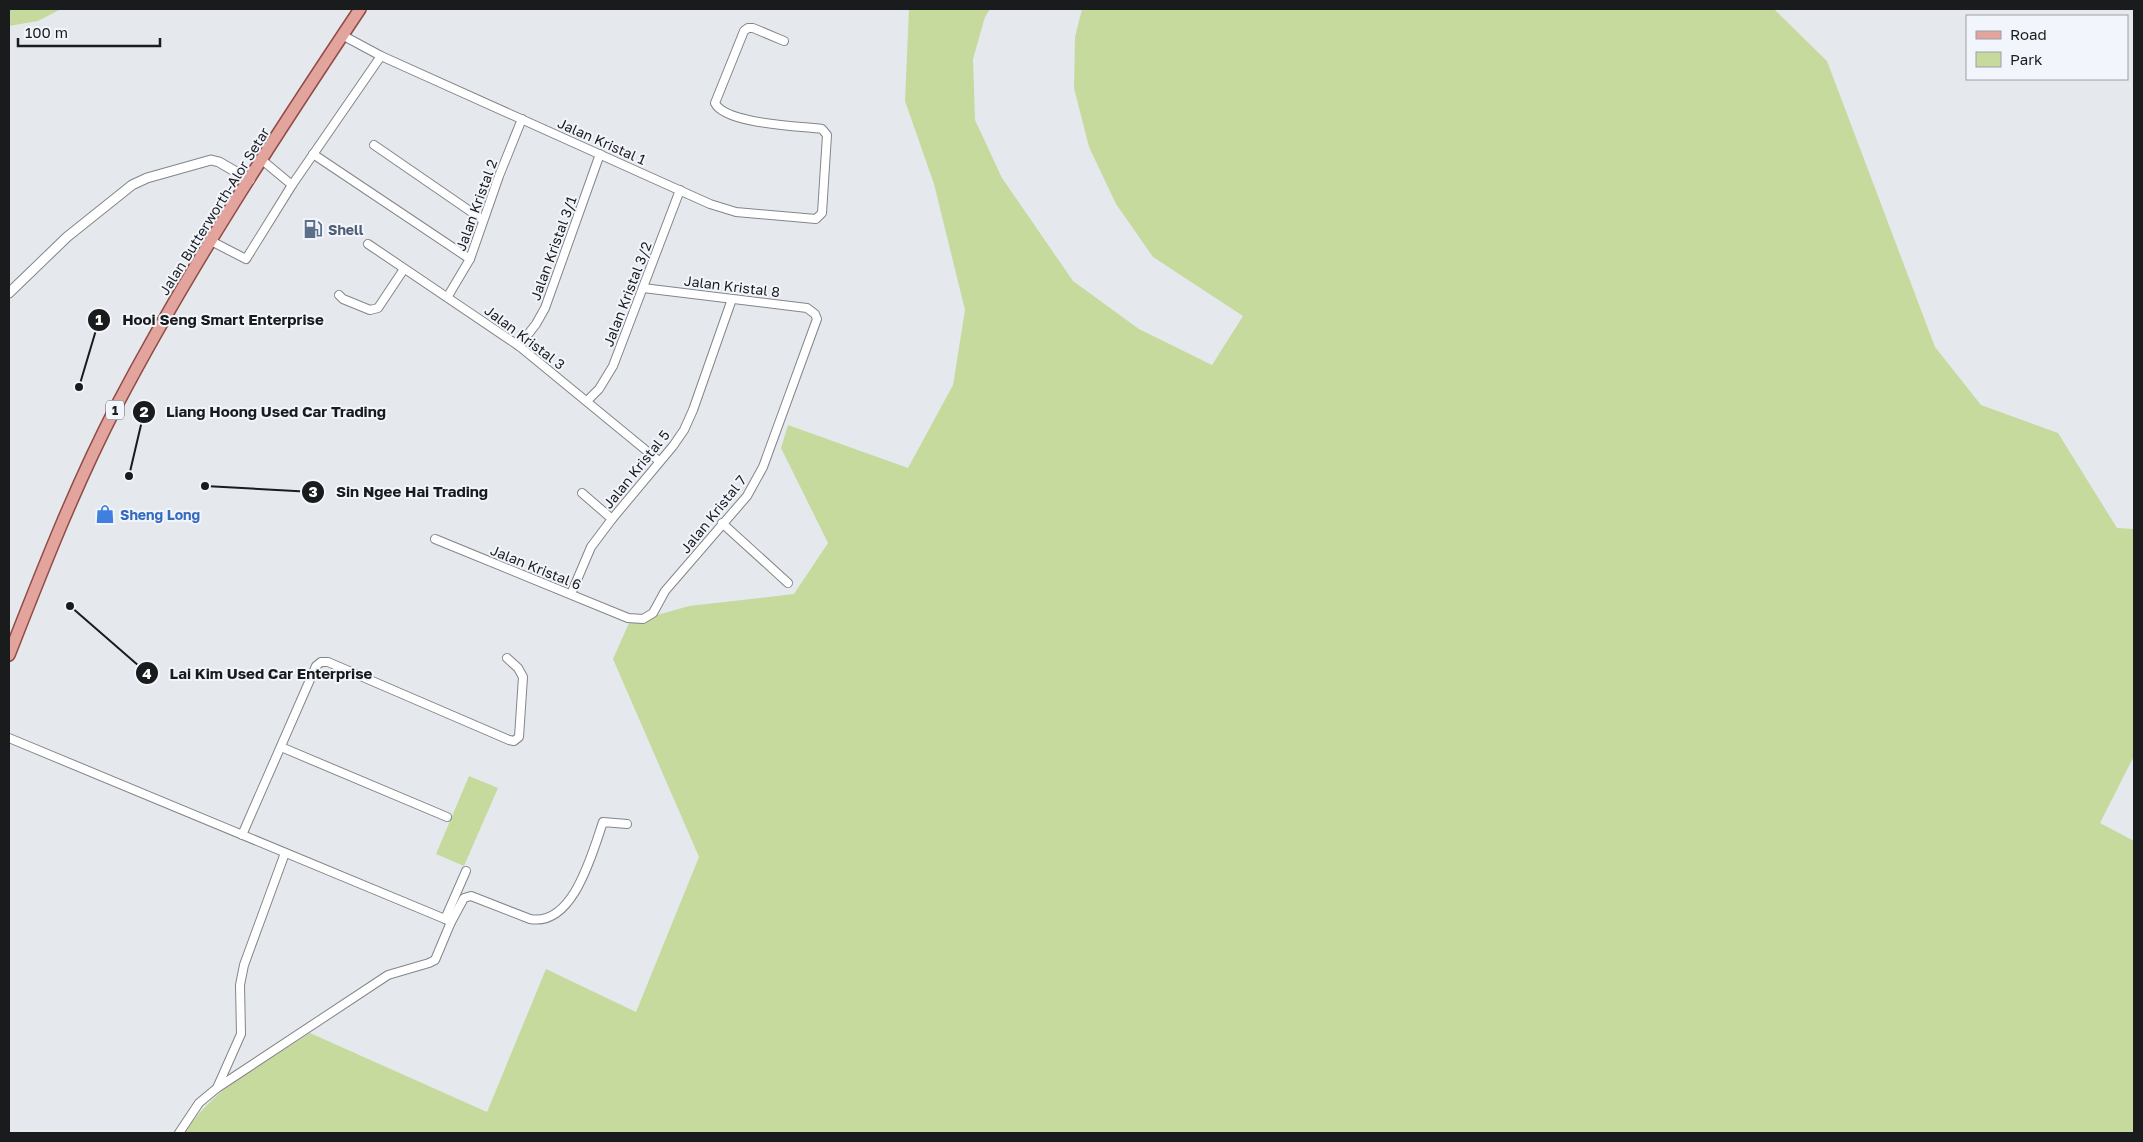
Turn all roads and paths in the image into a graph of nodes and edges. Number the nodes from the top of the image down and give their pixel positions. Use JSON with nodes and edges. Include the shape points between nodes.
{"nodes":[{"id":1,"x":360,"y":9,"type":"edge"},
{"id":2,"x":342,"y":35,"type":"junction"},
{"id":3,"x":784,"y":41,"type":"dead end"},
{"id":4,"x":381,"y":56,"type":"junction"},
{"id":5,"x":522,"y":119,"type":"junction"},
{"id":6,"x":374,"y":145,"type":"dead end"},
{"id":7,"x":313,"y":154,"type":"junction"},
{"id":8,"x":600,"y":154,"type":"junction"},
{"id":9,"x":262,"y":160,"type":"junction"},
{"id":10,"x":250,"y":180,"type":"junction"},
{"id":11,"x":292,"y":185,"type":"junction"},
{"id":12,"x":680,"y":190,"type":"junction"},
{"id":13,"x":483,"y":220,"type":"junction"},
{"id":14,"x":211,"y":241,"type":"junction"},
{"id":15,"x":368,"y":244,"type":"dead end"},
{"id":16,"x":470,"y":259,"type":"junction"},
{"id":17,"x":404,"y":269,"type":"junction"},
{"id":18,"x":643,"y":288,"type":"junction"},
{"id":19,"x":9,"y":293,"type":"edge"},
{"id":20,"x":340,"y":295,"type":"dead end"},
{"id":21,"x":448,"y":296,"type":"junction"},
{"id":22,"x":732,"y":299,"type":"junction"},
{"id":23,"x":815,"y":314,"type":"joint"},
{"id":24,"x":519,"y":346,"type":"junction"},
{"id":25,"x":588,"y":401,"type":"junction"},
{"id":26,"x":660,"y":461,"type":"junction"},
{"id":27,"x":582,"y":493,"type":"dead end"},
{"id":28,"x":612,"y":519,"type":"junction"},
{"id":29,"x":722,"y":523,"type":"junction"},
{"id":30,"x":435,"y":539,"type":"dead end"},
{"id":31,"x":788,"y":583,"type":"dead end"},
{"id":32,"x":571,"y":594,"type":"junction"},
{"id":33,"x":628,"y":618,"type":"joint"},
{"id":34,"x":9,"y":655,"type":"edge"},
{"id":35,"x":507,"y":658,"type":"dead end"},
{"id":36,"x":9,"y":738,"type":"edge"},
{"id":37,"x":281,"y":747,"type":"junction"},
{"id":38,"x":446,"y":816,"type":"dead end"},
{"id":39,"x":627,"y":824,"type":"dead end"},
{"id":40,"x":242,"y":835,"type":"junction"},
{"id":41,"x":285,"y":853,"type":"junction"},
{"id":42,"x":466,"y":871,"type":"dead end"},
{"id":43,"x":448,"y":920,"type":"junction"},
{"id":44,"x":217,"y":1088,"type":"junction"},
{"id":45,"x":179,"y":1133,"type":"edge"}],
"edges":[{"from":1,"to":2,"type":"main road","name":"Jalan Butterworth-Alor Setar","number":"1"},
{"from":2,"to":4,"type":"street","name":"Jalan Kristal 1"},
{"from":2,"to":9,"type":"main road","name":"Jalan Butterworth-Alor Setar","number":"1"},
{"from":3,"to":12,"type":"street","name":"Jalan Kristal 1","via":[[753,28],[744,31],[714,103],[744,120],[826,132],[826,173],[820,217],[736,212]]},
{"from":4,"to":5,"type":"street","name":"Jalan Kristal 1"},
{"from":4,"to":7,"type":"street"},
{"from":5,"to":8,"type":"street","name":"Jalan Kristal 1"},
{"from":5,"to":13,"type":"street","name":"Jalan Kristal 2"},
{"from":6,"to":13,"type":"street"},
{"from":7,"to":11,"type":"street"},
{"from":7,"to":16,"type":"street"},
{"from":8,"to":12,"type":"street","name":"Jalan Kristal 1"},
{"from":8,"to":24,"type":"street","name":"Jalan Kristal 3/1","via":[[545,308]]},
{"from":9,"to":10,"type":"main road","name":"Jalan Butterworth-Alor Setar","number":"1"},
{"from":9,"to":11,"type":"street"},
{"from":10,"to":14,"type":"main road","name":"Jalan Butterworth-Alor Setar","number":"1"},
{"from":10,"to":19,"type":"street","via":[[210,160],[139,182],[67,237]]},
{"from":11,"to":14,"type":"street","via":[[246,259]]},
{"from":12,"to":18,"type":"street","name":"Jalan Kristal 3/2"},
{"from":13,"to":16,"type":"street","name":"Jalan Kristal 2"},
{"from":14,"to":34,"type":"main road","name":"Jalan Butterworth-Alor Setar","number":"1","via":[[116,406],[76,492]]},
{"from":15,"to":17,"type":"street","name":"Jalan Kristal 3"},
{"from":16,"to":21,"type":"street","name":"Jalan Kristal 2"},
{"from":17,"to":20,"type":"street","via":[[374,310]]},
{"from":17,"to":21,"type":"street","name":"Jalan Kristal 3"},
{"from":18,"to":22,"type":"street","name":"Jalan Kristal 8"},
{"from":18,"to":25,"type":"street","name":"Jalan Kristal 3/2","via":[[613,366]]},
{"from":21,"to":24,"type":"street","name":"Jalan Kristal 3"},
{"from":22,"to":23,"type":"street","name":"Jalan Kristal 8","via":[[807,308]]},
{"from":22,"to":26,"type":"street","name":"Jalan Kristal 5","via":[[693,410],[684,430]]},
{"from":23,"to":29,"type":"street","name":"Jalan Kristal 7","via":[[817,323],[763,467],[747,496]]},
{"from":24,"to":25,"type":"street","name":"Jalan Kristal 3"},
{"from":25,"to":26,"type":"street","name":"Jalan Kristal 3"},
{"from":26,"to":28,"type":"street","name":"Jalan Kristal 5"},
{"from":27,"to":28,"type":"street"},
{"from":28,"to":32,"type":"street","name":"Jalan Kristal 5","via":[[591,547]]},
{"from":29,"to":31,"type":"street"},
{"from":29,"to":33,"type":"street","name":"Jalan Kristal 7","via":[[665,591],[653,613],[642,619]]},
{"from":30,"to":32,"type":"street","name":"Jalan Kristal 6"},
{"from":32,"to":33,"type":"street","name":"Jalan Kristal 6"},
{"from":35,"to":37,"type":"street","via":[[518,668],[523,683],[519,737],[514,741],[328,662],[321,662],[316,666]]},
{"from":36,"to":40,"type":"street"},
{"from":37,"to":38,"type":"street"},
{"from":37,"to":40,"type":"street"},
{"from":39,"to":43,"type":"street","via":[[603,822],[584,876],[556,915],[539,921],[530,919],[471,896],[464,898]]},
{"from":40,"to":41,"type":"street"},
{"from":41,"to":43,"type":"street"},
{"from":41,"to":44,"type":"street","via":[[244,965],[240,985],[241,1034]]},
{"from":42,"to":43,"type":"street"},
{"from":43,"to":44,"type":"street","via":[[435,960],[388,975]]},
{"from":44,"to":45,"type":"street","via":[[200,1103]]}]}
